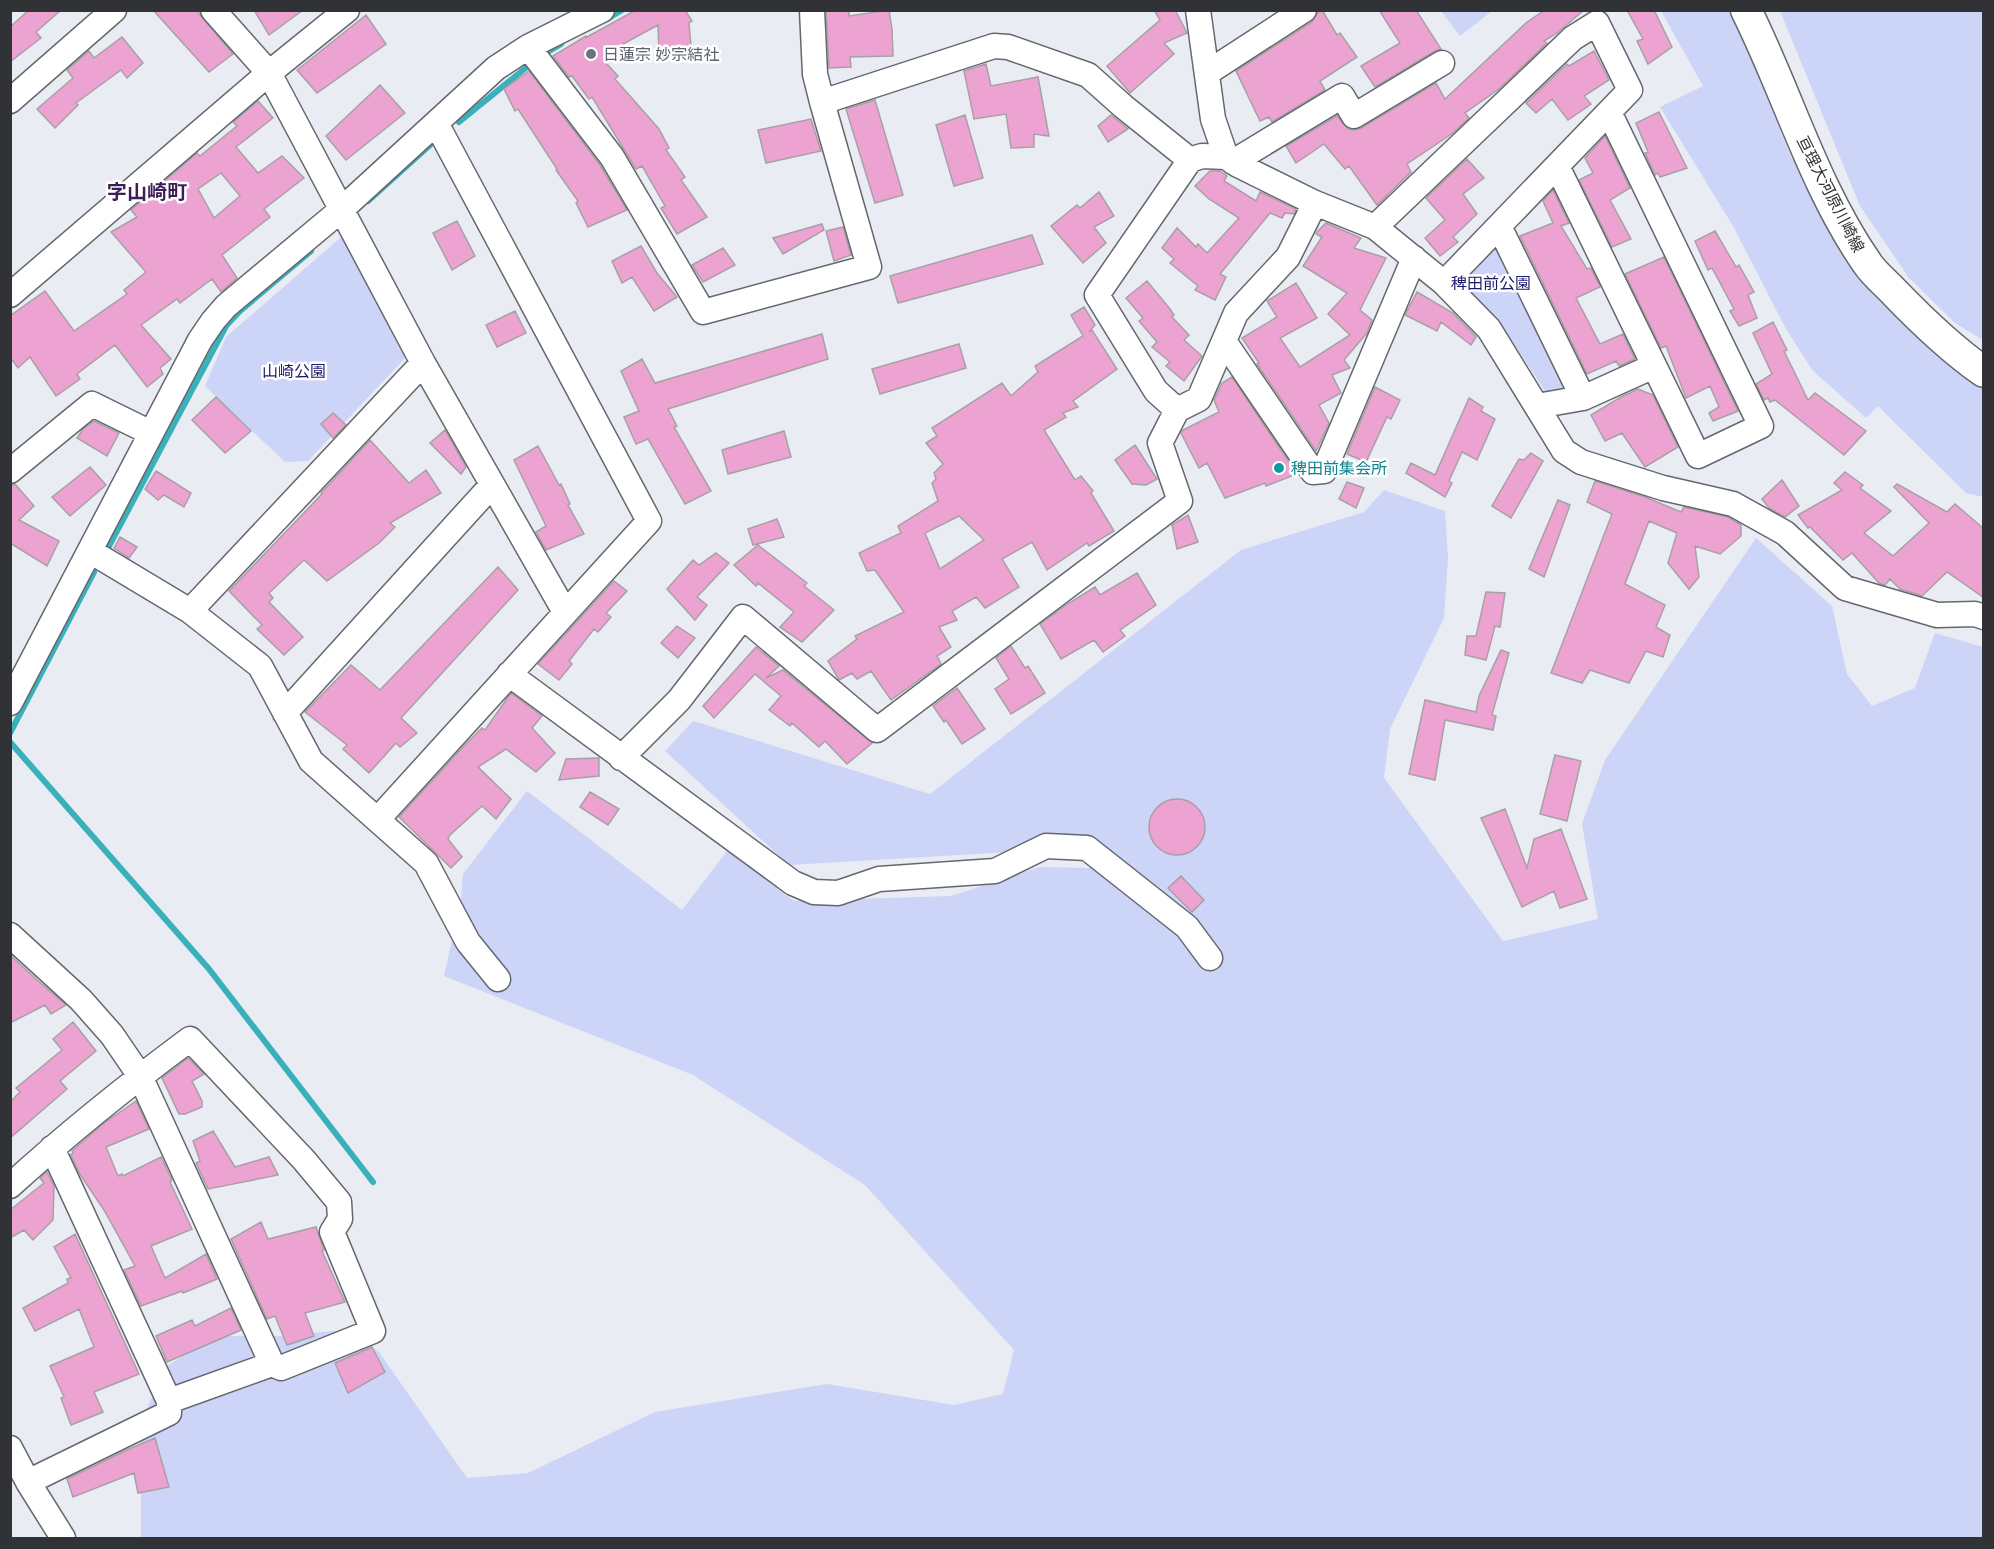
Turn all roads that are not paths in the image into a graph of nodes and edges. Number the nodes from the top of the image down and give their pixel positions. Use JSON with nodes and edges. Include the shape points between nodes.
{"nodes":[{"id":1,"x":213,"y":10,"type":"edge"},
{"id":2,"x":347,"y":10,"type":"edge"},
{"id":3,"x":602,"y":10,"type":"edge"},
{"id":4,"x":812,"y":10,"type":"edge"},
{"id":5,"x":1198,"y":10,"type":"edge"},
{"id":6,"x":1304,"y":10,"type":"edge"},
{"id":7,"x":1746,"y":10,"type":"edge"},
{"id":8,"x":108,"y":12,"type":"edge"},
{"id":9,"x":534,"y":55,"type":"junction"},
{"id":10,"x":1442,"y":63,"type":"dead end"},
{"id":11,"x":269,"y":73,"type":"junction"},
{"id":12,"x":1207,"y":73,"type":"junction"},
{"id":13,"x":10,"y":101,"type":"edge"},
{"id":14,"x":822,"y":102,"type":"junction"},
{"id":15,"x":1609,"y":112,"type":"junction"},
{"id":16,"x":436,"y":123,"type":"junction"},
{"id":17,"x":1229,"y":159,"type":"junction"},
{"id":18,"x":1190,"y":160,"type":"junction"},
{"id":19,"x":1557,"y":166,"type":"junction"},
{"id":20,"x":1316,"y":203,"type":"junction"},
{"id":21,"x":341,"y":210,"type":"junction"},
{"id":22,"x":1499,"y":226,"type":"junction"},
{"id":23,"x":1375,"y":227,"type":"junction"},
{"id":24,"x":1414,"y":258,"type":"junction"},
{"id":25,"x":1444,"y":283,"type":"junction"},
{"id":26,"x":10,"y":295,"type":"edge"},
{"id":27,"x":1224,"y":341,"type":"junction"},
{"id":28,"x":423,"y":363,"type":"junction"},
{"id":29,"x":1654,"y":366,"type":"junction"},
{"id":30,"x":1983,"y":372,"type":"edge"},
{"id":31,"x":1583,"y":398,"type":"junction"},
{"id":32,"x":1537,"y":406,"type":"junction"},
{"id":33,"x":1177,"y":410,"type":"junction"},
{"id":34,"x":151,"y":434,"type":"junction"},
{"id":35,"x":10,"y":471,"type":"edge"},
{"id":36,"x":492,"y":485,"type":"junction"},
{"id":37,"x":90,"y":551,"type":"junction"},
{"id":38,"x":190,"y":611,"type":"junction"},
{"id":39,"x":565,"y":612,"type":"junction"},
{"id":40,"x":1983,"y":617,"type":"edge"},
{"id":41,"x":509,"y":674,"type":"junction"},
{"id":42,"x":10,"y":703,"type":"edge"},
{"id":43,"x":285,"y":713,"type":"junction"},
{"id":44,"x":621,"y":758,"type":"junction"},
{"id":45,"x":378,"y":819,"type":"junction"},
{"id":46,"x":10,"y":935,"type":"edge"},
{"id":47,"x":1210,"y":958,"type":"dead end"},
{"id":48,"x":498,"y":979,"type":"dead end"},
{"id":49,"x":140,"y":1076,"type":"junction"},
{"id":50,"x":52,"y":1148,"type":"junction"},
{"id":51,"x":10,"y":1186,"type":"edge"},
{"id":52,"x":272,"y":1364,"type":"junction"},
{"id":53,"x":169,"y":1401,"type":"junction"},
{"id":54,"x":10,"y":1448,"type":"edge"},
{"id":55,"x":28,"y":1482,"type":"junction"},
{"id":56,"x":63,"y":1539,"type":"edge"}],
"edges":[{"from":1,"to":11,"type":"street"},
{"from":2,"to":11,"type":"street"},
{"from":3,"to":9,"type":"street"},
{"from":4,"to":14,"type":"street","via":[[815,74]]},
{"from":5,"to":12,"type":"street"},
{"from":6,"to":12,"type":"street"},
{"from":7,"to":30,"type":"main road","name":"亘理大河原川崎線","via":[[1804,147],[1868,264],[1925,324]]},
{"from":8,"to":13,"type":"street"},
{"from":9,"to":14,"type":"street","via":[[612,157],[703,312],[869,267]]},
{"from":9,"to":16,"type":"street","via":[[496,68]]},
{"from":10,"to":17,"type":"street","via":[[1354,116],[1342,96]]},
{"from":11,"to":21,"type":"street"},
{"from":11,"to":26,"type":"street"},
{"from":12,"to":17,"type":"street","via":[[1214,118]]},
{"from":14,"to":18,"type":"street","via":[[994,46],[1008,47],[1088,75]]},
{"from":15,"to":19,"type":"street"},
{"from":15,"to":23,"type":"street","via":[[1630,90],[1597,23],[1573,38]]},
{"from":15,"to":29,"type":"street","via":[[1761,426],[1698,456]]},
{"from":16,"to":21,"type":"street"},
{"from":16,"to":39,"type":"street","via":[[649,521]]},
{"from":17,"to":18,"type":"street","via":[[1202,156]]},
{"from":17,"to":20,"type":"street"},
{"from":18,"to":33,"type":"street","via":[[1097,295],[1156,391]]},
{"from":19,"to":22,"type":"street"},
{"from":19,"to":29,"type":"street"},
{"from":20,"to":23,"type":"street"},
{"from":20,"to":27,"type":"street","via":[[1288,257],[1236,313]]},
{"from":21,"to":28,"type":"street"},
{"from":21,"to":34,"type":"street","via":[[213,321]]},
{"from":22,"to":25,"type":"street"},
{"from":22,"to":31,"type":"street"},
{"from":23,"to":24,"type":"street"},
{"from":24,"to":25,"type":"street"},
{"from":24,"to":27,"type":"street","via":[[1324,471],[1313,472]]},
{"from":25,"to":32,"type":"street","via":[[1490,329]]},
{"from":27,"to":33,"type":"street","via":[[1199,399]]},
{"from":28,"to":36,"type":"street"},
{"from":28,"to":38,"type":"street"},
{"from":29,"to":31,"type":"street"},
{"from":31,"to":32,"type":"street"},
{"from":32,"to":40,"type":"street","via":[[1563,451],[1581,462],[1733,504],[1785,533],[1845,588],[1937,615]]},
{"from":33,"to":44,"type":"street","via":[[1160,443],[1180,501],[877,730],[743,617],[680,700]]},
{"from":34,"to":35,"type":"street","via":[[92,404]]},
{"from":34,"to":37,"type":"street"},
{"from":36,"to":39,"type":"street"},
{"from":36,"to":43,"type":"street"},
{"from":37,"to":38,"type":"street"},
{"from":37,"to":42,"type":"street"},
{"from":38,"to":43,"type":"street","via":[[260,666]]},
{"from":39,"to":41,"type":"street"},
{"from":41,"to":44,"type":"street"},
{"from":41,"to":45,"type":"street"},
{"from":43,"to":45,"type":"street","via":[[311,761]]},
{"from":44,"to":47,"type":"street","via":[[793,883],[814,892],[838,893],[879,879],[995,871],[1046,846],[1087,848],[1187,927]]},
{"from":45,"to":48,"type":"street","via":[[426,863],[468,942]]},
{"from":46,"to":49,"type":"street","via":[[81,1000],[112,1035]]},
{"from":49,"to":50,"type":"street"},
{"from":49,"to":52,"type":"street"},
{"from":49,"to":52,"type":"street","via":[[190,1039],[339,1202],[340,1219],[332,1232],[373,1331],[280,1368]]},
{"from":50,"to":51,"type":"street"},
{"from":50,"to":53,"type":"street"},
{"from":52,"to":53,"type":"street"},
{"from":53,"to":55,"type":"street","via":[[169,1413]]},
{"from":54,"to":55,"type":"street"},
{"from":55,"to":56,"type":"street"}]}
